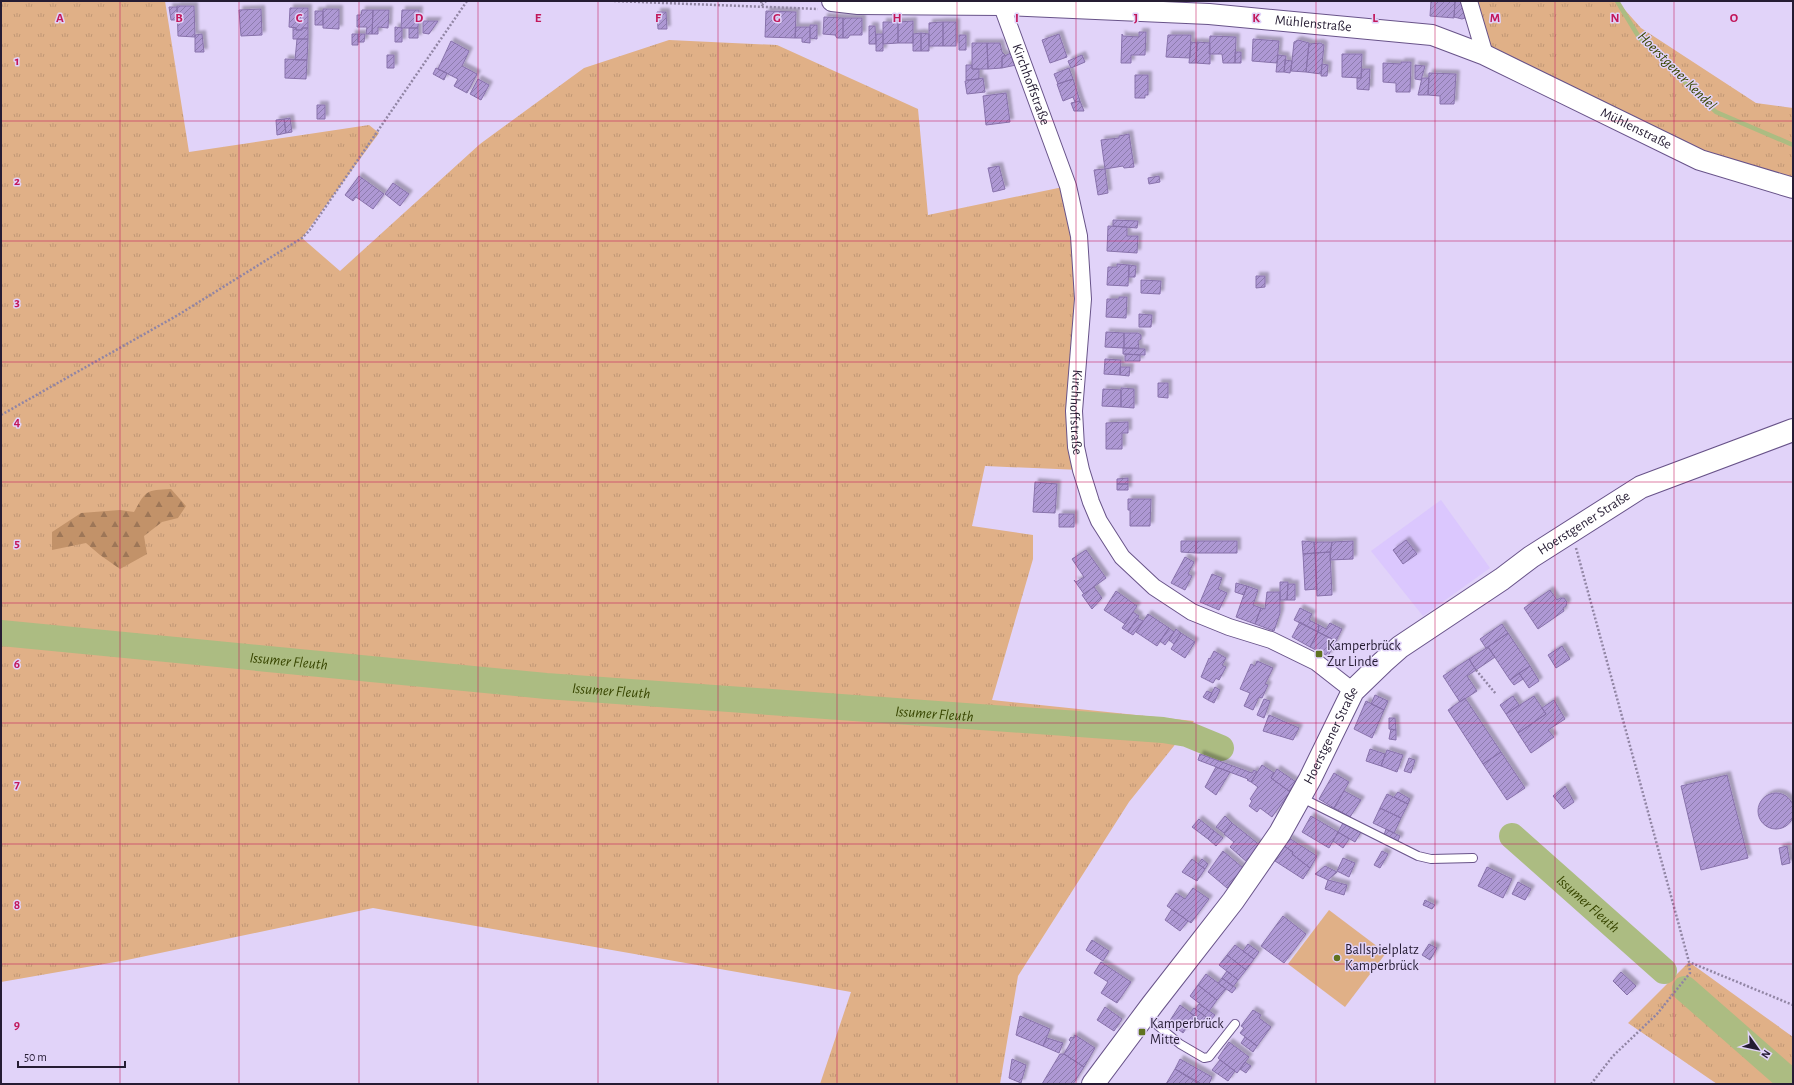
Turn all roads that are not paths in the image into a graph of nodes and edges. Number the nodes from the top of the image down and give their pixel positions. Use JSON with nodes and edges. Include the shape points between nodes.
{"nodes":[{"id":1,"x":832,"y":1,"type":"edge"},
{"id":2,"x":1468,"y":1,"type":"edge"},
{"id":3,"x":1001,"y":3,"type":"edge"},
{"id":4,"x":1211,"y":8,"type":"edge"},
{"id":5,"x":1485,"y":55,"type":"junction"},
{"id":6,"x":1793,"y":188,"type":"edge"},
{"id":7,"x":1793,"y":430,"type":"edge"},
{"id":8,"x":1353,"y":691,"type":"junction"},
{"id":9,"x":1300,"y":797,"type":"junction"},
{"id":10,"x":1473,"y":858,"type":"dead end"},
{"id":11,"x":1145,"y":1015,"type":"junction"},
{"id":12,"x":1235,"y":1024,"type":"dead end"},
{"id":13,"x":1093,"y":1084,"type":"edge"}],
"edges":[{"from":1,"to":3,"type":"street","name":"Mühlenstraße","via":[[858,4]]},
{"from":2,"to":5,"type":"street"},
{"from":3,"to":4,"type":"street","name":"Mühlenstraße"},
{"from":3,"to":8,"type":"street","name":"Kirchhoffstraße","via":[[1068,186],[1079,236],[1083,299],[1074,411],[1076,447],[1091,502],[1099,521],[1122,557],[1154,587],[1192,612],[1271,640],[1316,662]]},
{"from":4,"to":5,"type":"street","name":"Mühlenstraße","via":[[1432,35]]},
{"from":5,"to":6,"type":"street","name":"Mühlenstraße","via":[[1700,160]]},
{"from":7,"to":8,"type":"main road","name":"Hoerstgener Straße","via":[[1641,487],[1569,531],[1400,647]]},
{"from":8,"to":9,"type":"main road","name":"Hoerstgener Straße"},
{"from":9,"to":10,"type":"lane","via":[[1418,856],[1431,859]]},
{"from":9,"to":11,"type":"main road","name":"Hoerstgener Straße","via":[[1280,833],[1233,902]]},
{"from":11,"to":12,"type":"lane","via":[[1180,1044],[1204,1058],[1209,1057]]},
{"from":11,"to":13,"type":"main road","name":"Hoerstgener Straße"}]}
